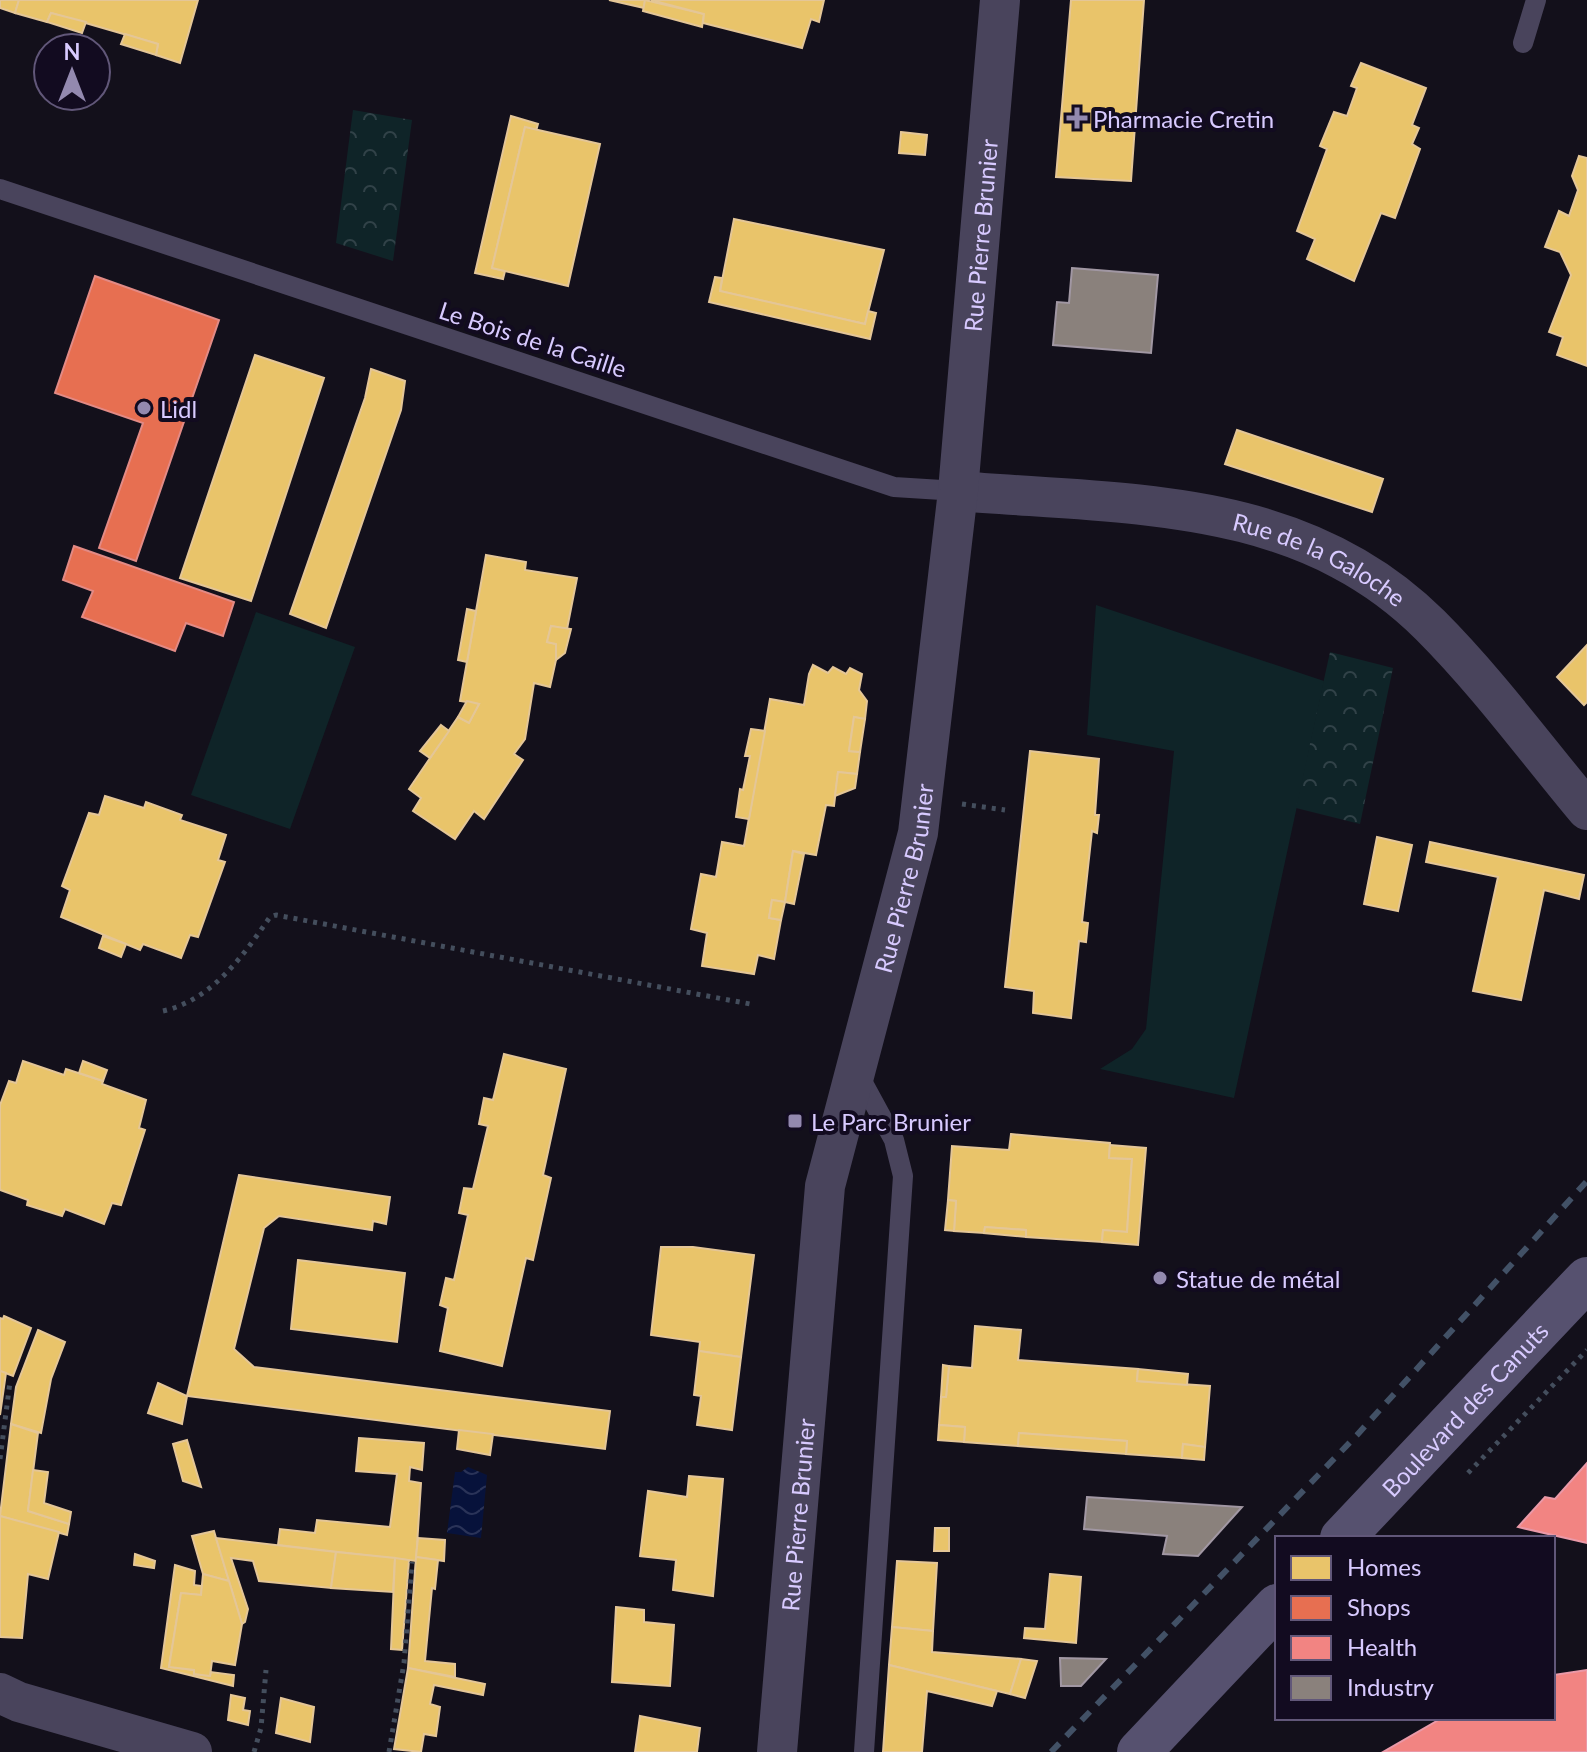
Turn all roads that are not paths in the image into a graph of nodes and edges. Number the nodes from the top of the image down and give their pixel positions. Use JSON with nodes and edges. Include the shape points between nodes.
{"nodes":[{"id":1,"x":1000,"y":0,"type":"edge"},
{"id":2,"x":1536,"y":0,"type":"edge"},
{"id":3,"x":1523,"y":43,"type":"dead end"},
{"id":4,"x":0,"y":189,"type":"edge"},
{"id":5,"x":958,"y":491,"type":"junction"},
{"id":6,"x":1587,"y":810,"type":"edge"},
{"id":7,"x":855,"y":1070,"type":"junction"},
{"id":8,"x":1587,"y":1279,"type":"edge"},
{"id":9,"x":1344,"y":1536,"type":"edge"},
{"id":10,"x":1275,"y":1608,"type":"edge"},
{"id":11,"x":0,"y":1693,"type":"edge"},
{"id":12,"x":192,"y":1752,"type":"edge"},
{"id":13,"x":777,"y":1752,"type":"edge"},
{"id":14,"x":864,"y":1752,"type":"edge"},
{"id":15,"x":1139,"y":1752,"type":"edge"}],
"edges":[{"from":1,"to":5,"type":"street","name":"Rue Pierre Brunier"},
{"from":2,"to":3,"type":"lane"},
{"from":4,"to":5,"type":"lane","name":"Le Bois de la Caille","via":[[894,487]]},
{"from":5,"to":6,"type":"street","name":"Rue de la Galoche","via":[[1224,516],[1303,539],[1353,564],[1429,624]]},
{"from":5,"to":7,"type":"street","name":"Rue Pierre Brunier","via":[[918,833]]},
{"from":7,"to":13,"type":"street","name":"Rue Pierre Brunier","via":[[825,1186]]},
{"from":7,"to":14,"type":"lane","via":[[890,1130],[903,1176]]},
{"from":8,"to":9,"type":"main road","name":"Boulevard des Canuts"},
{"from":10,"to":15,"type":"main road"},
{"from":11,"to":12,"type":"street"}]}
